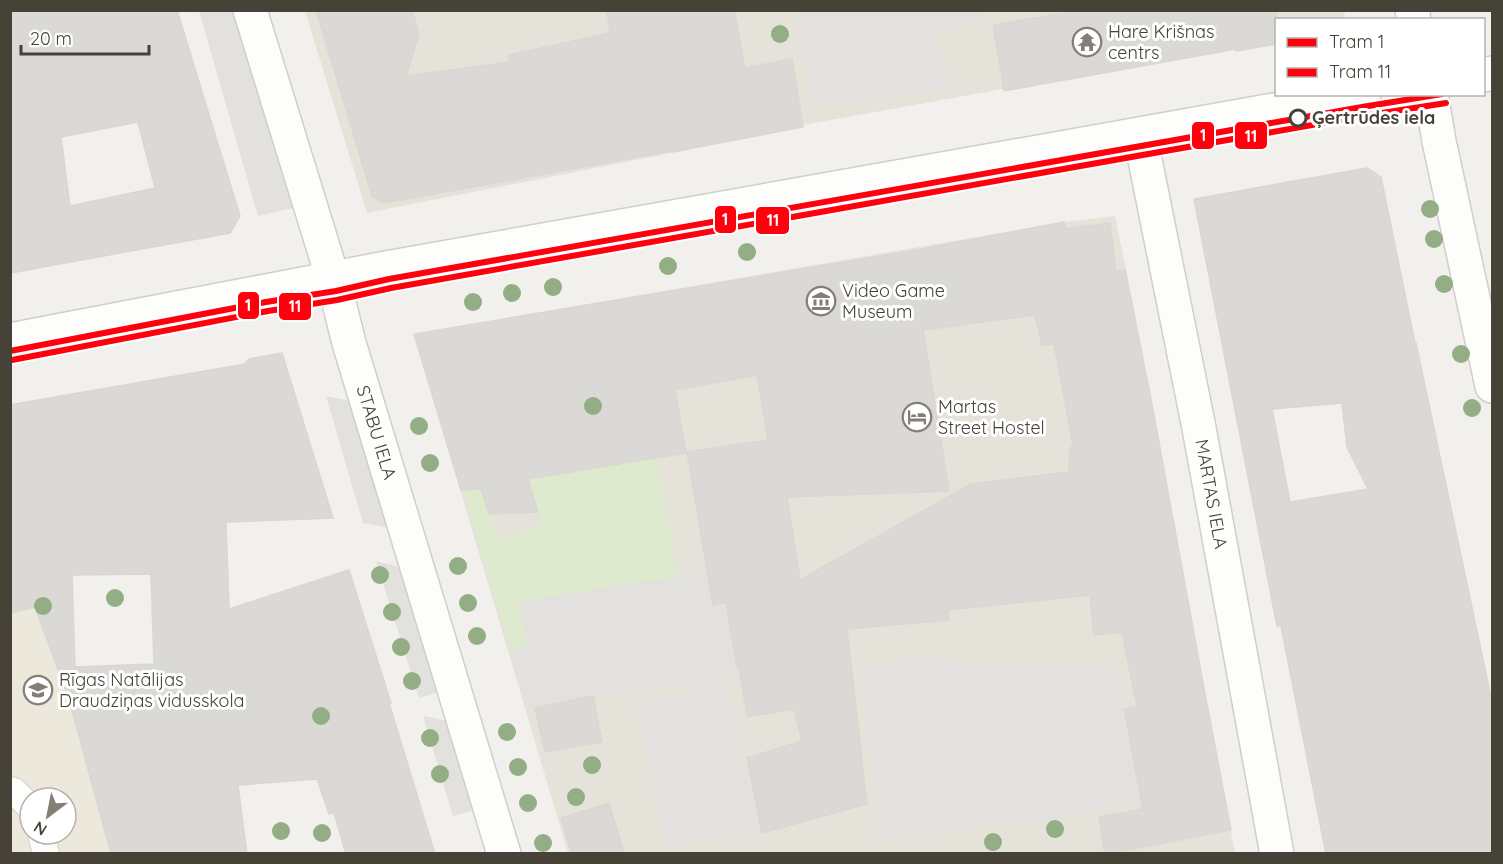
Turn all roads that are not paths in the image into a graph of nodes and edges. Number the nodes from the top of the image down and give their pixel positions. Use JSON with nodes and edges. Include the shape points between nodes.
{"nodes":[{"id":1,"x":250,"y":10,"type":"edge"},
{"id":2,"x":1353,"y":96,"type":"edge"},
{"id":3,"x":1431,"y":96,"type":"edge"},
{"id":4,"x":1140,"y":135,"type":"junction"},
{"id":5,"x":333,"y":279,"type":"junction"},
{"id":6,"x":10,"y":340,"type":"edge"},
{"id":7,"x":1492,"y":386,"type":"edge"},
{"id":8,"x":504,"y":854,"type":"edge"},
{"id":9,"x":1277,"y":854,"type":"edge"}],
"edges":[{"from":1,"to":5,"type":"street","name":"STABU IELA"},
{"from":2,"to":4,"type":"street"},
{"from":3,"to":7,"type":"street"},
{"from":4,"to":5,"type":"street"},
{"from":4,"to":9,"type":"street","name":"MARTAS IELA"},
{"from":5,"to":6,"type":"street"},
{"from":5,"to":8,"type":"street","name":"STABU IELA"}]}
